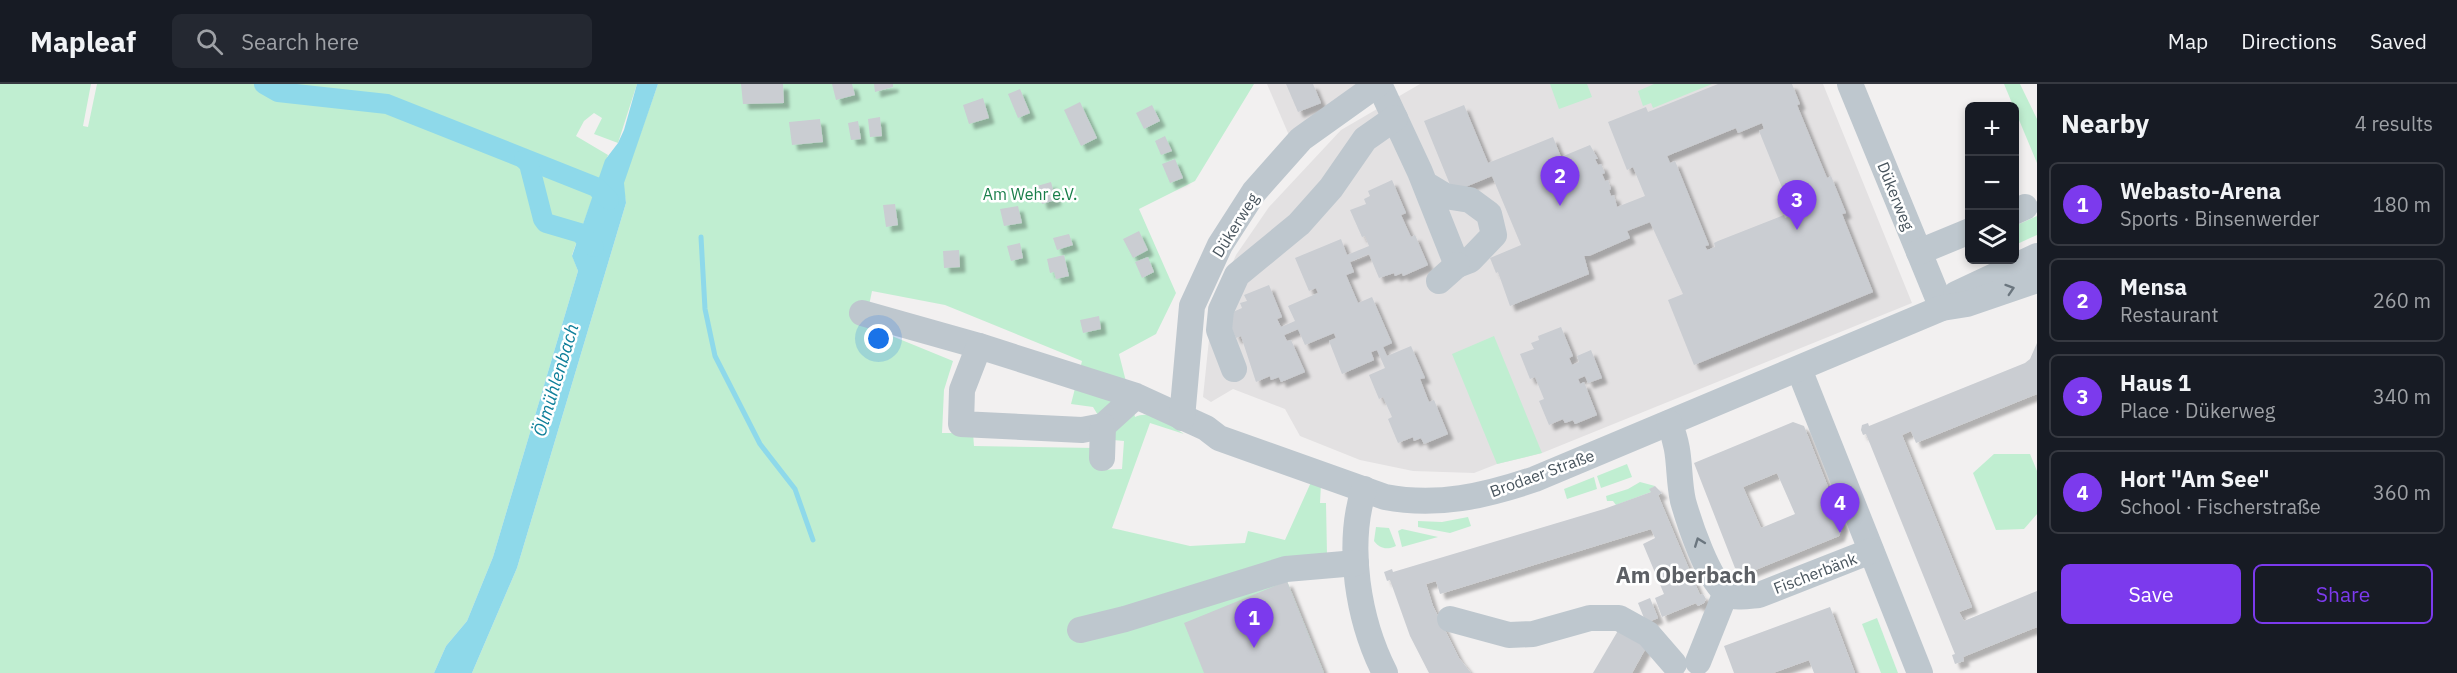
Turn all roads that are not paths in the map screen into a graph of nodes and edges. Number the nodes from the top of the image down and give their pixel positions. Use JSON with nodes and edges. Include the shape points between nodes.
{"nodes":[{"id":1,"x":1379,"y":84,"type":"edge"},
{"id":2,"x":1850,"y":84,"type":"edge"},
{"id":3,"x":1395,"y":118,"type":"junction"},
{"id":4,"x":1425,"y":184,"type":"junction"},
{"id":5,"x":1965,"y":233,"type":"edge"},
{"id":6,"x":1919,"y":252,"type":"junction"},
{"id":7,"x":2037,"y":256,"type":"edge"},
{"id":8,"x":2037,"y":280,"type":"edge"},
{"id":9,"x":1942,"y":308,"type":"junction"},
{"id":10,"x":862,"y":313,"type":"dead end"},
{"id":11,"x":978,"y":346,"type":"junction"},
{"id":12,"x":1234,"y":369,"type":"dead end"},
{"id":13,"x":1798,"y":369,"type":"junction"},
{"id":14,"x":1136,"y":396,"type":"junction"},
{"id":15,"x":1182,"y":418,"type":"junction"},
{"id":16,"x":1669,"y":423,"type":"junction"},
{"id":17,"x":1103,"y":426,"type":"junction"},
{"id":18,"x":1102,"y":458,"type":"dead end"},
{"id":19,"x":1364,"y":489,"type":"junction"},
{"id":20,"x":1871,"y":551,"type":"junction"},
{"id":21,"x":1356,"y":563,"type":"junction"},
{"id":22,"x":1726,"y":592,"type":"junction"},
{"id":23,"x":1450,"y":619,"type":"dead end"},
{"id":24,"x":1080,"y":630,"type":"dead end"},
{"id":25,"x":1687,"y":668,"type":"edge"},
{"id":26,"x":1385,"y":673,"type":"edge"},
{"id":27,"x":1920,"y":673,"type":"edge"}],
"edges":[{"from":1,"to":3,"type":"street"},
{"from":1,"to":15,"type":"street","name":"Dükerweg","via":[[1301,139],[1254,192],[1220,245],[1192,306]]},
{"from":2,"to":6,"type":"street","name":"Dükerweg"},
{"from":3,"to":4,"type":"street"},
{"from":3,"to":12,"type":"street","via":[[1365,139],[1331,188],[1299,224],[1237,275],[1221,310],[1219,330]]},
{"from":4,"to":4,"type":"street","via":[[1448,273],[1470,260],[1494,235],[1488,214],[1470,200],[1445,196]]},
{"from":5,"to":6,"type":"street"},
{"from":6,"to":9,"type":"street","name":"Dükerweg"},
{"from":7,"to":9,"type":"street","name":"Brodaer Straße","via":[[1960,290]]},
{"from":9,"to":8,"type":"street","name":"Brodaer Straße","one_way":true,"via":[[1967,304]]},
{"from":9,"to":13,"type":"street","name":"Brodaer Straße"},
{"from":10,"to":11,"type":"street","name":"Brodaer Straße"},
{"from":11,"to":14,"type":"street","name":"Brodaer Straße"},
{"from":11,"to":17,"type":"street","via":[[962,390],[961,424],[1082,430]]},
{"from":13,"to":16,"type":"street","name":"Brodaer Straße"},
{"from":13,"to":20,"type":"street"},
{"from":14,"to":15,"type":"street","name":"Brodaer Straße"},
{"from":14,"to":17,"type":"street"},
{"from":15,"to":19,"type":"street","name":"Brodaer Straße","via":[[1219,438]]},
{"from":16,"to":19,"type":"street","name":"Brodaer Straße","via":[[1500,491],[1441,501],[1403,500]]},
{"from":22,"to":16,"type":"street","one_way":true,"via":[[1713,578],[1687,512],[1678,448]]},
{"from":17,"to":18,"type":"street"},
{"from":19,"to":21,"type":"street","via":[[1357,512]]},
{"from":20,"to":22,"type":"street","name":"Fischerbänk","via":[[1759,595],[1744,597]]},
{"from":20,"to":27,"type":"street"},
{"from":21,"to":24,"type":"street","via":[[1286,569]]},
{"from":21,"to":26,"type":"street","via":[[1367,627]]},
{"from":22,"to":25,"type":"street"},
{"from":23,"to":25,"type":"street","via":[[1509,635],[1541,632],[1590,618],[1619,618],[1647,634]]}]}
